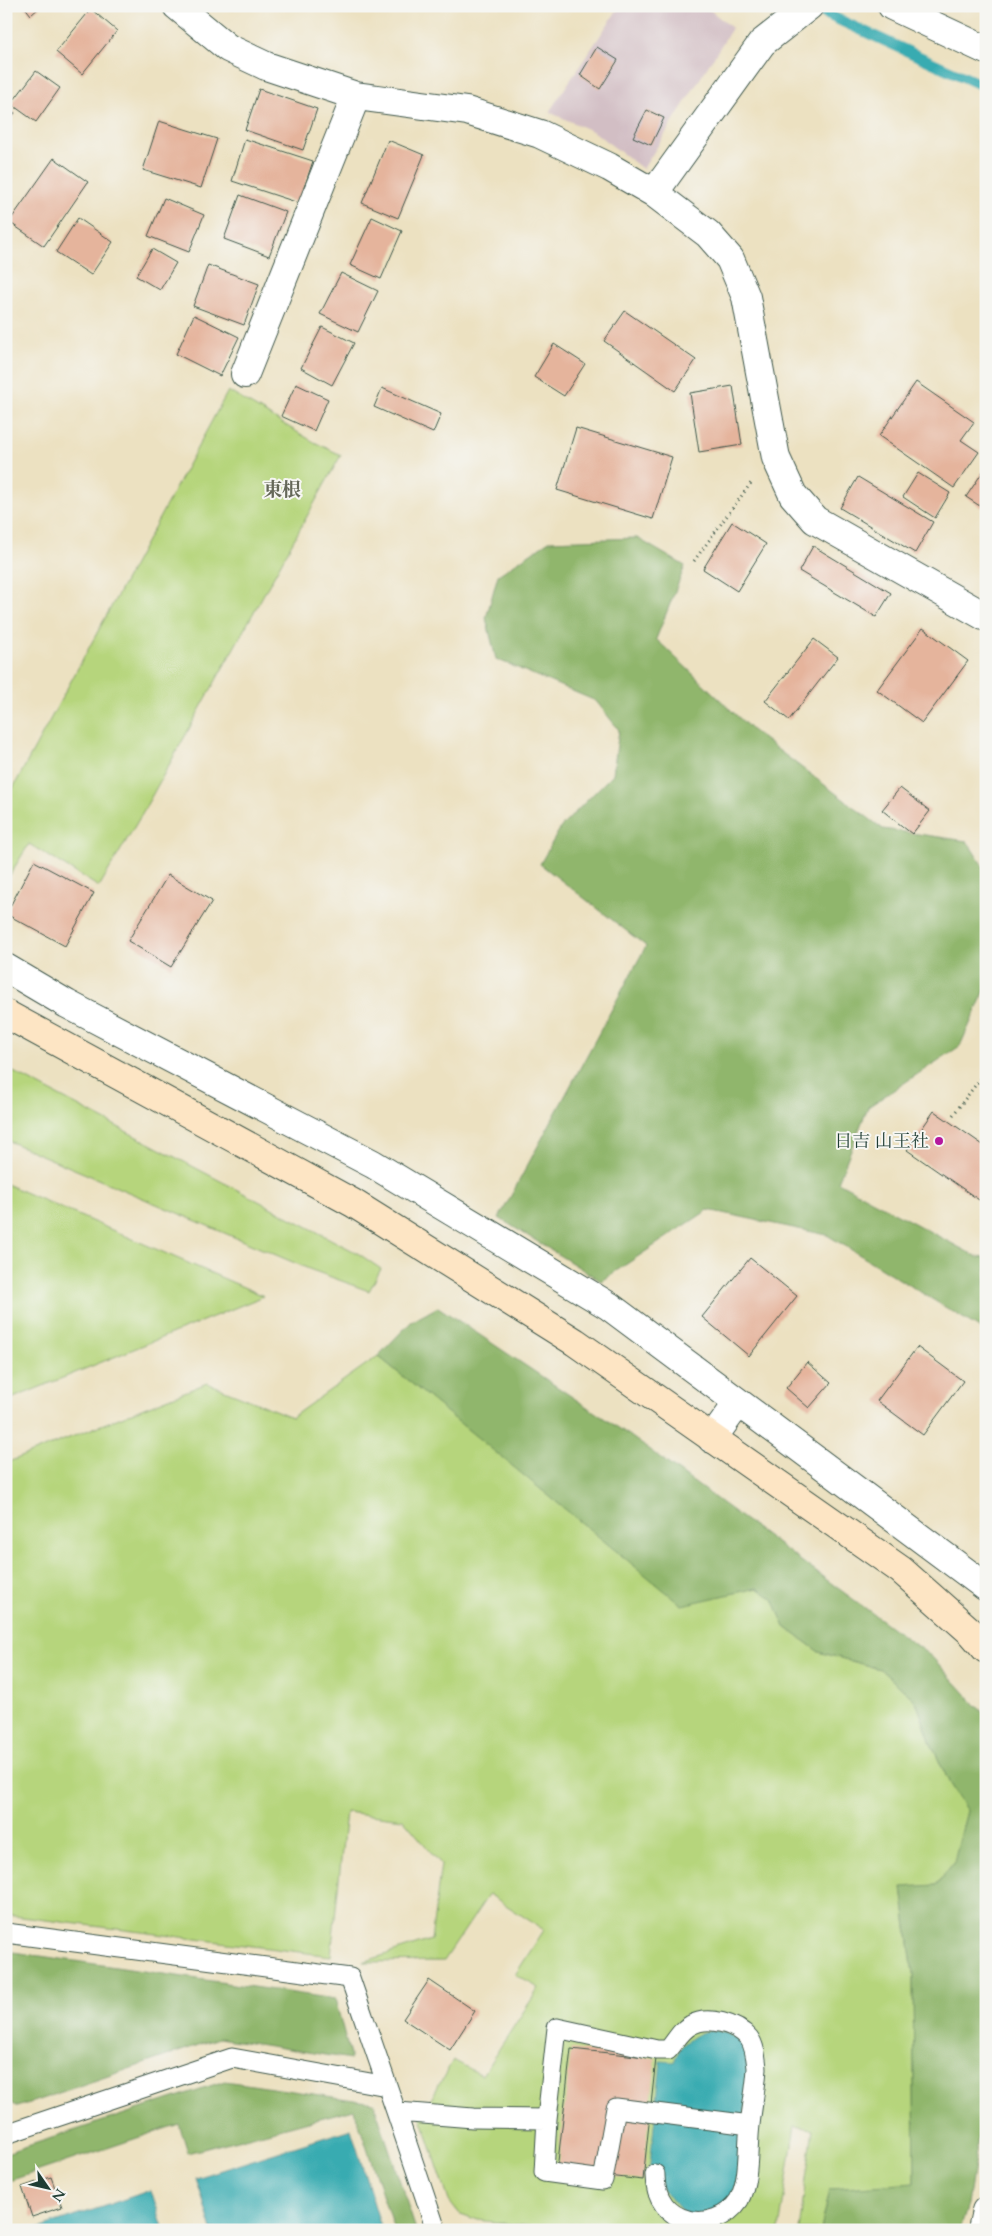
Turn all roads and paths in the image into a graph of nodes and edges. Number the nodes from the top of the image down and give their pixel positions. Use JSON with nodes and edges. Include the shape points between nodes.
{"nodes":[{"id":1,"x":177,"y":6,"type":"edge"},
{"id":2,"x":809,"y":6,"type":"edge"},
{"id":3,"x":892,"y":6,"type":"edge"},
{"id":4,"x":986,"y":50,"type":"edge"},
{"id":5,"x":356,"y":96,"type":"junction"},
{"id":6,"x":654,"y":194,"type":"junction"},
{"id":7,"x":246,"y":374,"type":"dead end"},
{"id":8,"x":776,"y":458,"type":"junction"},
{"id":9,"x":694,"y":561,"type":"dead end"},
{"id":10,"x":986,"y":617,"type":"edge"},
{"id":11,"x":6,"y":968,"type":"edge"},
{"id":12,"x":6,"y":1014,"type":"edge"},
{"id":13,"x":986,"y":1071,"type":"edge"},
{"id":14,"x":952,"y":1115,"type":"dead end"},
{"id":15,"x":738,"y":1403,"type":"junction"},
{"id":16,"x":712,"y":1439,"type":"junction"},
{"id":17,"x":986,"y":1587,"type":"edge"},
{"id":18,"x":986,"y":1649,"type":"edge"},
{"id":19,"x":6,"y":1933,"type":"edge"},
{"id":20,"x":387,"y":2086,"type":"junction"},
{"id":21,"x":398,"y":2112,"type":"junction"},
{"id":22,"x":547,"y":2120,"type":"junction"},
{"id":23,"x":750,"y":2125,"type":"junction"},
{"id":24,"x":6,"y":2134,"type":"edge"},
{"id":25,"x":655,"y":2174,"type":"dead end"},
{"id":26,"x":986,"y":2211,"type":"edge"},
{"id":27,"x":438,"y":2229,"type":"edge"},
{"id":28,"x":982,"y":2230,"type":"edge"}],
"edges":[{"from":1,"to":5,"type":"street","via":[[228,48],[266,66]]},
{"from":2,"to":6,"type":"street","via":[[762,43]]},
{"from":3,"to":4,"type":"street"},
{"from":5,"to":6,"type":"street","via":[[467,111],[540,134],[609,167]]},
{"from":5,"to":7,"type":"street"},
{"from":6,"to":8,"type":"street","via":[[708,234],[730,259],[746,297]]},
{"from":8,"to":9,"type":"path","via":[[759,472]]},
{"from":8,"to":10,"type":"street","via":[[793,495],[815,520]]},
{"from":11,"to":15,"type":"street","via":[[67,1004],[373,1164],[609,1306]]},
{"from":12,"to":16,"type":"street","via":[[353,1203],[575,1342]]},
{"from":13,"to":14,"type":"path"},
{"from":15,"to":16,"type":"street"},
{"from":15,"to":17,"type":"street"},
{"from":16,"to":18,"type":"street","via":[[901,1570]]},
{"from":19,"to":20,"type":"lane","via":[[350,1978]]},
{"from":20,"to":21,"type":"lane"},
{"from":20,"to":24,"type":"lane","via":[[232,2058]]},
{"from":21,"to":22,"type":"lane"},
{"from":21,"to":27,"type":"lane"},
{"from":22,"to":23,"type":"lane","via":[[544,2172],[603,2180],[616,2108]]},
{"from":22,"to":23,"type":"lane","via":[[557,2028],[668,2050],[680,2032],[694,2023],[711,2021],[724,2022],[750,2039],[755,2053],[756,2083]]},
{"from":23,"to":25,"type":"lane","via":[[742,2190],[731,2212],[716,2221],[698,2225],[674,2218],[659,2198]]},
{"from":26,"to":28,"type":"street"}]}
